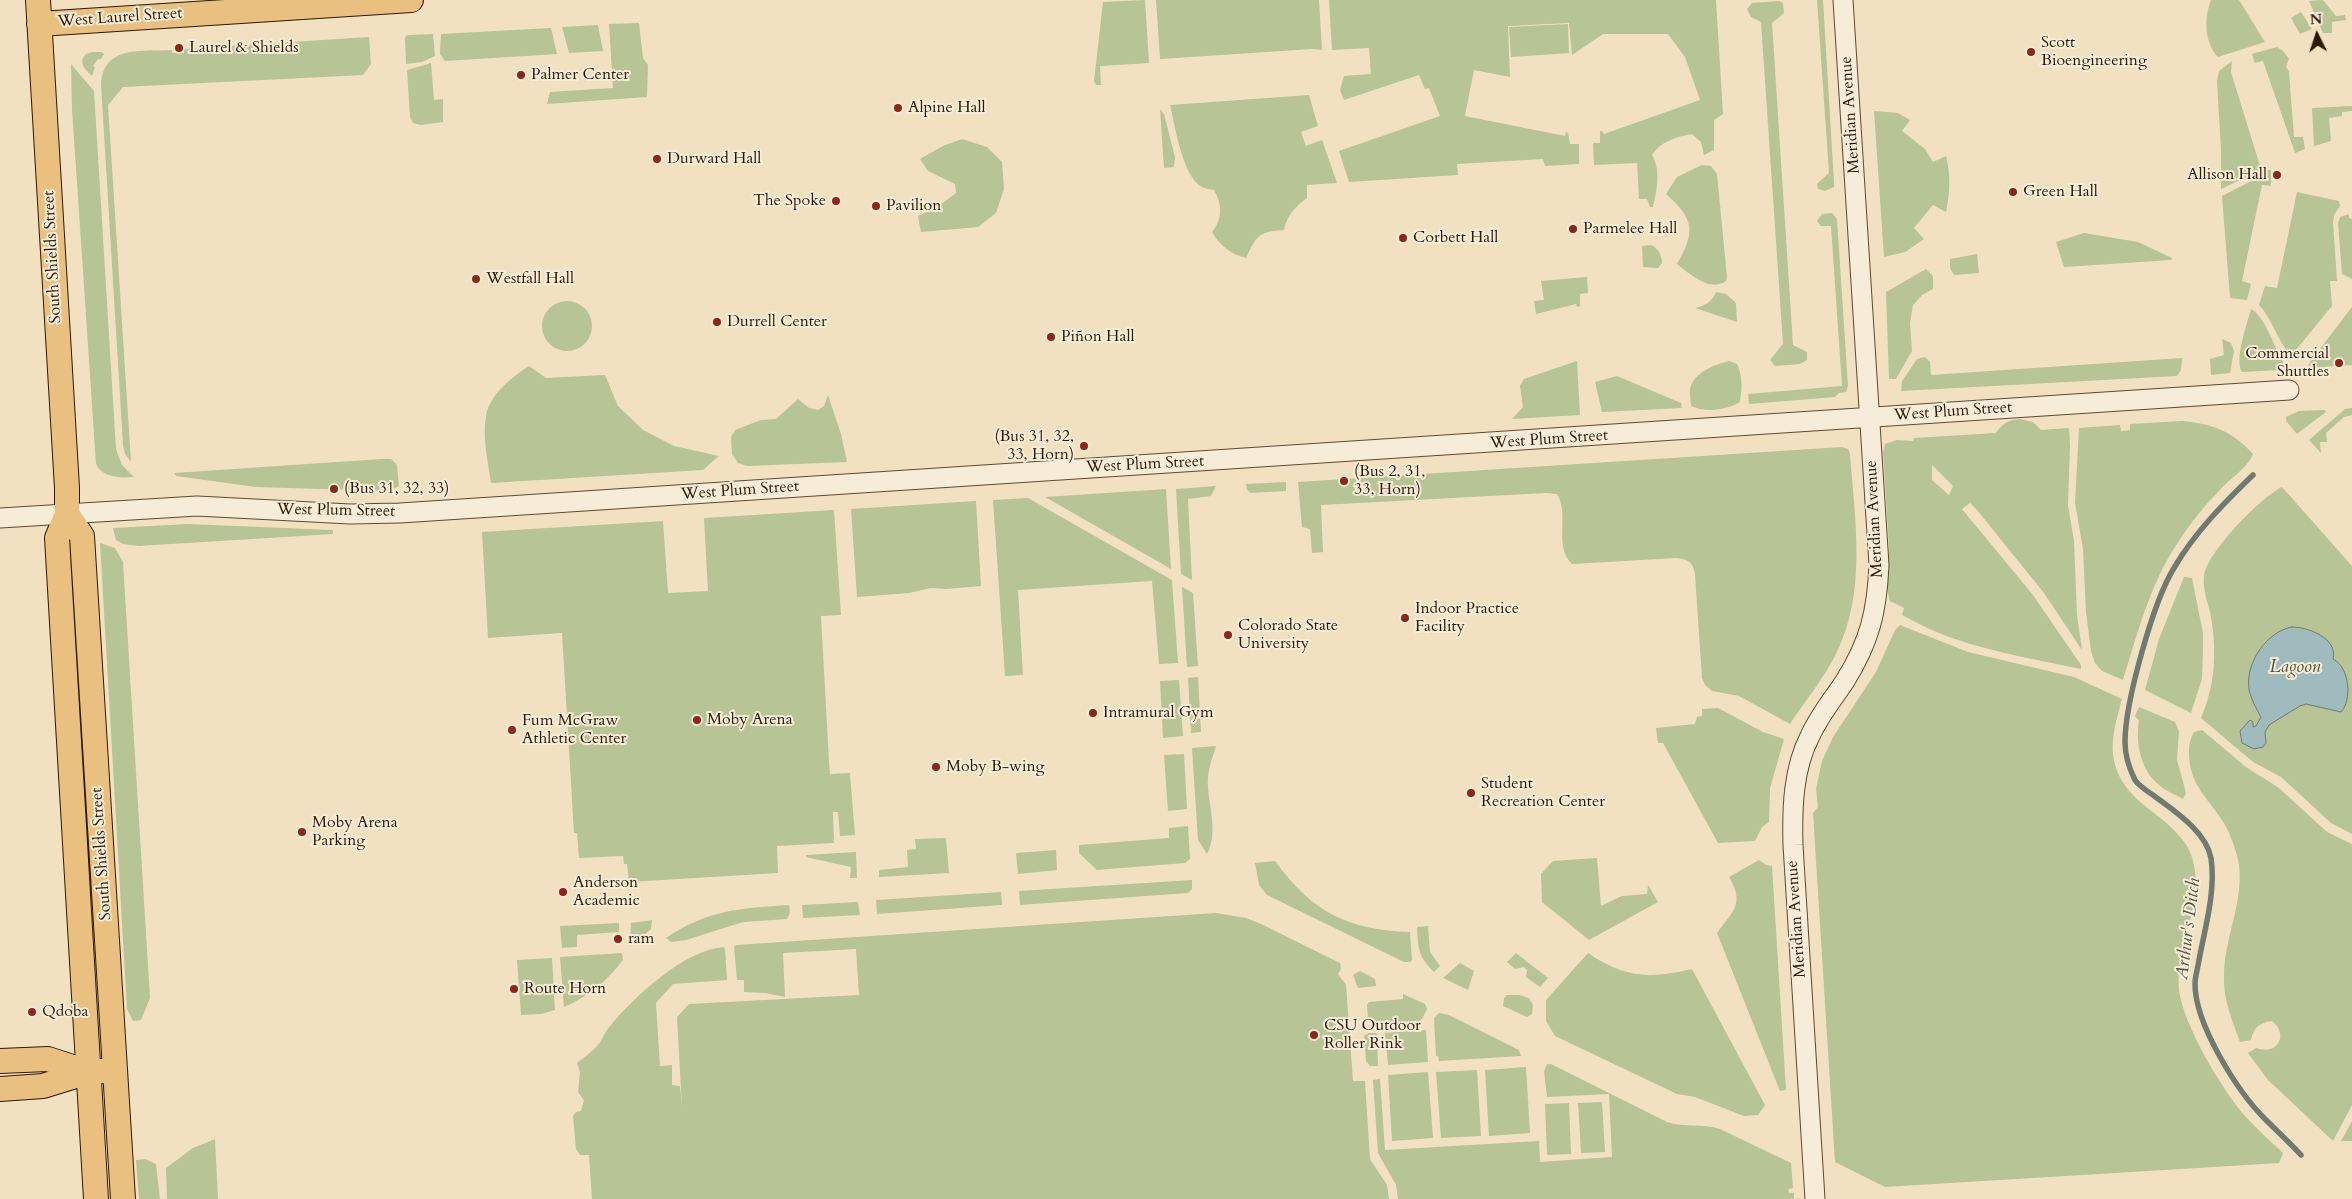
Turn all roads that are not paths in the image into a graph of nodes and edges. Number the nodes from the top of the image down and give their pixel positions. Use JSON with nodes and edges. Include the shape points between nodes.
{"nodes":[{"id":1,"x":38,"y":0,"type":"edge"},
{"id":2,"x":411,"y":0,"type":"edge"},
{"id":3,"x":1843,"y":0,"type":"edge"},
{"id":4,"x":287,"y":4,"type":"edge"},
{"id":5,"x":39,"y":24,"type":"junction"},
{"id":6,"x":2289,"y":390,"type":"dead end"},
{"id":7,"x":1870,"y":418,"type":"junction"},
{"id":8,"x":67,"y":514,"type":"junction"},
{"id":9,"x":0,"y":518,"type":"edge"},
{"id":10,"x":0,"y":1061,"type":"edge"},
{"id":11,"x":114,"y":1070,"type":"junction"},
{"id":12,"x":88,"y":1072,"type":"junction"},
{"id":13,"x":0,"y":1089,"type":"edge"},
{"id":14,"x":96,"y":1199,"type":"edge"},
{"id":15,"x":123,"y":1199,"type":"edge"},
{"id":16,"x":1815,"y":1199,"type":"edge"}],
"edges":[{"from":1,"to":5,"type":"main road","name":"South Shields Street"},
{"from":2,"to":4,"type":"main road","name":"West Laurel Street"},
{"from":3,"to":7,"type":"street","name":"Meridian Avenue"},
{"from":4,"to":5,"type":"main road","name":"West Laurel Street"},
{"from":5,"to":8,"type":"main road","name":"South Shields Street"},
{"from":6,"to":7,"type":"street","name":"West Plum Street"},
{"from":7,"to":8,"type":"street","name":"West Plum Street","via":[[400,513],[350,514],[197,506]]},
{"from":7,"to":16,"type":"street","name":"Meridian Avenue","via":[[1879,565],[1875,612],[1858,658],[1809,736],[1800,761],[1792,817]]},
{"from":8,"to":9,"type":"street","name":"West Plum Street"},
{"from":8,"to":11,"type":"main road","name":"South Shields Street","via":[[82,536]]},
{"from":8,"to":12,"type":"main road","name":"South Shields Street","via":[[57,538]]},
{"from":10,"to":12,"type":"main road","via":[[48,1059]]},
{"from":11,"to":12,"type":"main road"},
{"from":11,"to":15,"type":"main road","name":"South Shields Street"},
{"from":12,"to":13,"type":"main road","via":[[43,1086]]},
{"from":12,"to":14,"type":"main road","name":"South Shields Street"}]}
